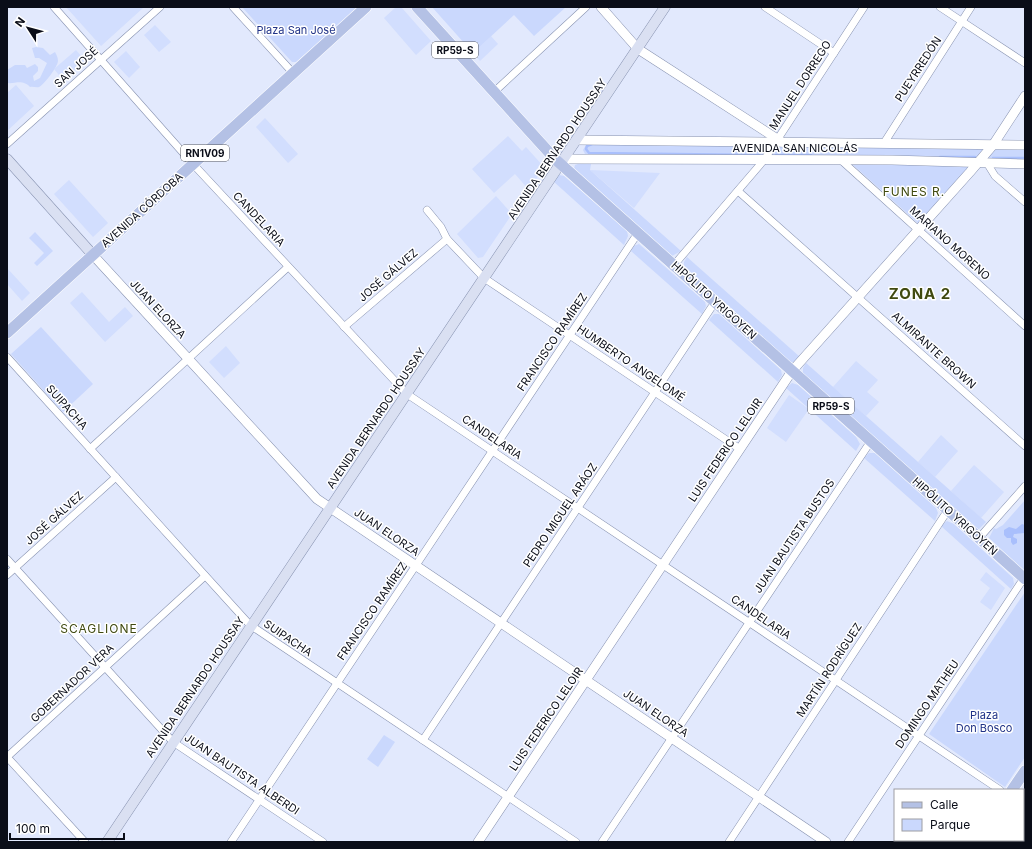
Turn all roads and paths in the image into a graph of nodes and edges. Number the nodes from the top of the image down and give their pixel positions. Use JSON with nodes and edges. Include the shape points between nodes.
{"nodes":[{"id":1,"x":54,"y":7,"type":"edge"},
{"id":2,"x":160,"y":7,"type":"edge"},
{"id":3,"x":233,"y":7,"type":"edge"},
{"id":4,"x":366,"y":7,"type":"edge"},
{"id":5,"x":417,"y":7,"type":"edge"},
{"id":6,"x":586,"y":7,"type":"edge"},
{"id":7,"x":601,"y":7,"type":"edge"},
{"id":8,"x":665,"y":7,"type":"edge"},
{"id":9,"x":765,"y":7,"type":"edge"},
{"id":10,"x":864,"y":7,"type":"edge"},
{"id":11,"x":940,"y":7,"type":"edge"},
{"id":12,"x":971,"y":7,"type":"edge"},
{"id":13,"x":962,"y":21,"type":"junction"},
{"id":14,"x":638,"y":49,"type":"junction"},
{"id":15,"x":834,"y":53,"type":"junction"},
{"id":16,"x":101,"y":60,"type":"junction"},
{"id":17,"x":1025,"y":63,"type":"edge"},
{"id":18,"x":293,"y":73,"type":"junction"},
{"id":19,"x":494,"y":92,"type":"junction"},
{"id":20,"x":1025,"y":96,"type":"edge"},
{"id":21,"x":577,"y":140,"type":"junction"},
{"id":22,"x":779,"y":141,"type":"junction"},
{"id":23,"x":884,"y":143,"type":"junction"},
{"id":24,"x":7,"y":144,"type":"edge"},
{"id":25,"x":993,"y":145,"type":"junction"},
{"id":26,"x":1025,"y":145,"type":"edge"},
{"id":27,"x":7,"y":159,"type":"edge"},
{"id":28,"x":764,"y":160,"type":"junction"},
{"id":29,"x":563,"y":161,"type":"junction"},
{"id":30,"x":842,"y":161,"type":"junction"},
{"id":31,"x":983,"y":163,"type":"junction"},
{"id":32,"x":193,"y":164,"type":"junction"},
{"id":33,"x":1025,"y":164,"type":"edge"},
{"id":34,"x":738,"y":191,"type":"junction"},
{"id":35,"x":1025,"y":202,"type":"edge"},
{"id":36,"x":427,"y":210,"type":"dead end"},
{"id":37,"x":919,"y":230,"type":"junction"},
{"id":38,"x":638,"y":233,"type":"junction"},
{"id":39,"x":446,"y":239,"type":"junction"},
{"id":40,"x":93,"y":255,"type":"junction"},
{"id":41,"x":674,"y":265,"type":"junction"},
{"id":42,"x":288,"y":267,"type":"junction"},
{"id":43,"x":484,"y":278,"type":"junction"},
{"id":44,"x":858,"y":297,"type":"junction"},
{"id":45,"x":715,"y":302,"type":"junction"},
{"id":46,"x":1025,"y":326,"type":"edge"},
{"id":47,"x":344,"y":327,"type":"junction"},
{"id":48,"x":7,"y":333,"type":"edge"},
{"id":49,"x":570,"y":335,"type":"junction"},
{"id":50,"x":7,"y":357,"type":"edge"},
{"id":51,"x":188,"y":358,"type":"junction"},
{"id":52,"x":792,"y":371,"type":"junction"},
{"id":53,"x":655,"y":392,"type":"junction"},
{"id":54,"x":407,"y":394,"type":"junction"},
{"id":55,"x":871,"y":441,"type":"junction"},
{"id":56,"x":1025,"y":446,"type":"edge"},
{"id":57,"x":90,"y":449,"type":"junction"},
{"id":58,"x":740,"y":449,"type":"junction"},
{"id":59,"x":492,"y":451,"type":"junction"},
{"id":60,"x":116,"y":477,"type":"junction"},
{"id":61,"x":1025,"y":486,"type":"edge"},
{"id":62,"x":330,"y":508,"type":"junction"},
{"id":63,"x":578,"y":508,"type":"junction"},
{"id":64,"x":948,"y":510,"type":"junction"},
{"id":65,"x":979,"y":538,"type":"junction"},
{"id":66,"x":7,"y":559,"type":"edge"},
{"id":67,"x":663,"y":565,"type":"junction"},
{"id":68,"x":416,"y":566,"type":"junction"},
{"id":69,"x":15,"y":568,"type":"junction"},
{"id":70,"x":7,"y":575,"type":"edge"},
{"id":71,"x":205,"y":576,"type":"junction"},
{"id":72,"x":1024,"y":579,"type":"edge"},
{"id":73,"x":749,"y":622,"type":"junction"},
{"id":74,"x":501,"y":623,"type":"junction"},
{"id":75,"x":250,"y":625,"type":"junction"},
{"id":76,"x":105,"y":667,"type":"junction"},
{"id":77,"x":586,"y":680,"type":"junction"},
{"id":78,"x":836,"y":680,"type":"junction"},
{"id":79,"x":337,"y":683,"type":"junction"},
{"id":80,"x":919,"y":736,"type":"junction"},
{"id":81,"x":671,"y":738,"type":"junction"},
{"id":82,"x":423,"y":740,"type":"junction"},
{"id":83,"x":173,"y":742,"type":"junction"},
{"id":84,"x":7,"y":757,"type":"edge"},
{"id":85,"x":1025,"y":771,"type":"edge"},
{"id":86,"x":998,"y":789,"type":"edge"},
{"id":87,"x":1013,"y":789,"type":"edge"},
{"id":88,"x":508,"y":797,"type":"junction"},
{"id":89,"x":759,"y":797,"type":"junction"},
{"id":90,"x":259,"y":799,"type":"junction"},
{"id":91,"x":85,"y":842,"type":"edge"},
{"id":92,"x":107,"y":842,"type":"edge"},
{"id":93,"x":231,"y":842,"type":"edge"},
{"id":94,"x":323,"y":842,"type":"edge"},
{"id":95,"x":478,"y":842,"type":"edge"},
{"id":96,"x":576,"y":842,"type":"edge"},
{"id":97,"x":602,"y":842,"type":"edge"},
{"id":98,"x":729,"y":842,"type":"edge"},
{"id":99,"x":826,"y":842,"type":"edge"},
{"id":100,"x":848,"y":842,"type":"edge"}],
"edges":[{"from":1,"to":16,"type":"street","name":"CANDELARIA"},
{"from":2,"to":16,"type":"street","name":"SAN JOSÉ"},
{"from":3,"to":18,"type":"street"},
{"from":4,"to":18,"type":"main road","name":"AVENIDA CÓRDOBA","number":"RN1V09"},
{"from":5,"to":19,"type":"main road","name":"HIPÓLITO YRIGOYEN","number":"RP59-S"},
{"from":6,"to":19,"type":"street"},
{"from":7,"to":14,"type":"street"},
{"from":8,"to":14,"type":"main road","name":"AVENIDA BERNARDO HOUSSAY"},
{"from":9,"to":15,"type":"street"},
{"from":10,"to":15,"type":"street","name":"MANUEL DORREGO"},
{"from":11,"to":13,"type":"street"},
{"from":12,"to":13,"type":"street","name":"PUEYRREDÓN"},
{"from":13,"to":17,"type":"street"},
{"from":13,"to":23,"type":"street","name":"PUEYRREDÓN"},
{"from":14,"to":21,"type":"main road","name":"AVENIDA BERNARDO HOUSSAY"},
{"from":14,"to":22,"type":"street"},
{"from":15,"to":22,"type":"street","name":"MANUEL DORREGO"},
{"from":16,"to":24,"type":"street","name":"SAN JOSÉ"},
{"from":16,"to":32,"type":"street","name":"CANDELARIA"},
{"from":18,"to":32,"type":"main road","name":"AVENIDA CÓRDOBA","number":"RN1V09"},
{"from":19,"to":29,"type":"main road","name":"HIPÓLITO YRIGOYEN","number":"RP59-S","via":[[539,143]]},
{"from":20,"to":25,"type":"street","name":"LUIS FEDERICO LELOIR"},
{"from":21,"to":22,"type":"street","name":"AVENIDA SAN NICOLÁS"},
{"from":21,"to":29,"type":"main road","name":"AVENIDA BERNARDO HOUSSAY"},
{"from":22,"to":23,"type":"street","name":"AVENIDA SAN NICOLÁS"},
{"from":22,"to":28,"type":"street","name":"MANUEL DORREGO"},
{"from":23,"to":25,"type":"street","name":"AVENIDA SAN NICOLÁS"},
{"from":25,"to":26,"type":"street","name":"AVENIDA SAN NICOLÁS"},
{"from":25,"to":31,"type":"street","name":"LUIS FEDERICO LELOIR"},
{"from":27,"to":40,"type":"main road","name":"JUAN ELORZA"},
{"from":28,"to":29,"type":"street","name":"AVENIDA SAN NICOLÁS"},
{"from":28,"to":30,"type":"street","name":"AVENIDA SAN NICOLÁS"},
{"from":28,"to":34,"type":"street","name":"MANUEL DORREGO"},
{"from":29,"to":38,"type":"main road","name":"HIPÓLITO YRIGOYEN","number":"RP59-S"},
{"from":29,"to":43,"type":"main road","name":"AVENIDA BERNARDO HOUSSAY"},
{"from":30,"to":31,"type":"street","name":"AVENIDA SAN NICOLÁS"},
{"from":30,"to":37,"type":"street","name":"MARIANO MORENO"},
{"from":31,"to":33,"type":"street","name":"AVENIDA SAN NICOLÁS"},
{"from":31,"to":35,"type":"street"},
{"from":31,"to":37,"type":"street","name":"LUIS FEDERICO LELOIR"},
{"from":32,"to":40,"type":"main road","name":"AVENIDA CÓRDOBA","number":"RN1V09"},
{"from":32,"to":42,"type":"street","name":"CANDELARIA"},
{"from":34,"to":41,"type":"street","name":"MANUEL DORREGO"},
{"from":34,"to":44,"type":"street","name":"ALMIRANTE BROWN"},
{"from":36,"to":39,"type":"street","name":"HUMBERTO ANGELOMÉ"},
{"from":37,"to":44,"type":"street","name":"LUIS FEDERICO LELOIR"},
{"from":37,"to":46,"type":"street","name":"MARIANO MORENO"},
{"from":38,"to":41,"type":"main road","name":"HIPÓLITO YRIGOYEN","number":"RP59-S"},
{"from":38,"to":49,"type":"street","name":"FRANCISCO RAMÍREZ"},
{"from":39,"to":43,"type":"street","name":"HUMBERTO ANGELOMÉ"},
{"from":39,"to":47,"type":"street","name":"JOSÉ GÁLVEZ"},
{"from":40,"to":48,"type":"main road","name":"AVENIDA CÓRDOBA","number":"RN1V09"},
{"from":40,"to":51,"type":"street","name":"JUAN ELORZA"},
{"from":41,"to":45,"type":"main road","name":"HIPÓLITO YRIGOYEN","number":"RP59-S"},
{"from":42,"to":47,"type":"street","name":"CANDELARIA"},
{"from":42,"to":51,"type":"street"},
{"from":43,"to":49,"type":"street","name":"HUMBERTO ANGELOMÉ"},
{"from":43,"to":54,"type":"main road","name":"AVENIDA BERNARDO HOUSSAY"},
{"from":44,"to":52,"type":"street","name":"LUIS FEDERICO LELOIR"},
{"from":44,"to":56,"type":"street","name":"ALMIRANTE BROWN"},
{"from":45,"to":52,"type":"main road","name":"HIPÓLITO YRIGOYEN","number":"RP59-S"},
{"from":45,"to":53,"type":"street","name":"PEDRO MIGUEL ARÁOZ"},
{"from":47,"to":54,"type":"street","name":"CANDELARIA"},
{"from":49,"to":53,"type":"street","name":"HUMBERTO ANGELOMÉ"},
{"from":49,"to":59,"type":"street","name":"FRANCISCO RAMÍREZ"},
{"from":50,"to":57,"type":"street","name":"SUIPACHA"},
{"from":51,"to":57,"type":"street"},
{"from":51,"to":62,"type":"street","name":"JUAN ELORZA","via":[[317,498]]},
{"from":52,"to":55,"type":"main road","name":"HIPÓLITO YRIGOYEN","number":"RP59-S"},
{"from":52,"to":58,"type":"street","name":"LUIS FEDERICO LELOIR"},
{"from":53,"to":58,"type":"street","name":"HUMBERTO ANGELOMÉ"},
{"from":53,"to":63,"type":"street","name":"PEDRO MIGUEL ARÁOZ"},
{"from":54,"to":59,"type":"street","name":"CANDELARIA"},
{"from":54,"to":62,"type":"main road","name":"AVENIDA BERNARDO HOUSSAY"},
{"from":55,"to":64,"type":"main road","name":"HIPÓLITO YRIGOYEN","number":"RP59-S"},
{"from":55,"to":73,"type":"street","name":"JUAN BAUTISTA BUSTOS"},
{"from":57,"to":60,"type":"street","name":"SUIPACHA"},
{"from":58,"to":67,"type":"street","name":"LUIS FEDERICO LELOIR"},
{"from":59,"to":63,"type":"street","name":"CANDELARIA"},
{"from":59,"to":68,"type":"street","name":"FRANCISCO RAMÍREZ"},
{"from":60,"to":69,"type":"street","name":"JOSÉ GÁLVEZ"},
{"from":60,"to":71,"type":"street","name":"SUIPACHA"},
{"from":61,"to":65,"type":"street"},
{"from":62,"to":68,"type":"street","name":"JUAN ELORZA"},
{"from":62,"to":75,"type":"main road","name":"AVENIDA BERNARDO HOUSSAY"},
{"from":63,"to":67,"type":"street","name":"CANDELARIA"},
{"from":63,"to":74,"type":"street","name":"PEDRO MIGUEL ARÁOZ"},
{"from":64,"to":65,"type":"main road","name":"HIPÓLITO YRIGOYEN","number":"RP59-S"},
{"from":64,"to":78,"type":"street","name":"MARTÍN RODRÍGUEZ"},
{"from":65,"to":72,"type":"main road","name":"HIPÓLITO YRIGOYEN","number":"RP59-S"},
{"from":66,"to":69,"type":"street","name":"JUAN BAUTISTA ALBERDI"},
{"from":67,"to":73,"type":"street","name":"CANDELARIA"},
{"from":67,"to":77,"type":"street","name":"LUIS FEDERICO LELOIR"},
{"from":68,"to":74,"type":"street","name":"JUAN ELORZA"},
{"from":68,"to":79,"type":"street","name":"FRANCISCO RAMÍREZ"},
{"from":69,"to":70,"type":"street","name":"JOSÉ GÁLVEZ"},
{"from":69,"to":76,"type":"street","name":"JUAN BAUTISTA ALBERDI"},
{"from":71,"to":75,"type":"street","name":"SUIPACHA"},
{"from":71,"to":76,"type":"street","name":"GOBERNADOR VERA"},
{"from":72,"to":80,"type":"street","name":"DOMINGO MATHEU"},
{"from":73,"to":78,"type":"street","name":"CANDELARIA"},
{"from":73,"to":81,"type":"street","name":"JUAN BAUTISTA BUSTOS"},
{"from":74,"to":77,"type":"street","name":"JUAN ELORZA"},
{"from":74,"to":82,"type":"street","name":"PEDRO MIGUEL ARÁOZ"},
{"from":75,"to":79,"type":"street","name":"SUIPACHA"},
{"from":75,"to":83,"type":"main road","name":"AVENIDA BERNARDO HOUSSAY"},
{"from":76,"to":83,"type":"street","name":"JUAN BAUTISTA ALBERDI"},
{"from":76,"to":84,"type":"street","name":"GOBERNADOR VERA"},
{"from":77,"to":81,"type":"street","name":"JUAN ELORZA"},
{"from":77,"to":88,"type":"street","name":"LUIS FEDERICO LELOIR"},
{"from":78,"to":80,"type":"street","name":"CANDELARIA"},
{"from":78,"to":89,"type":"street","name":"MARTÍN RODRÍGUEZ"},
{"from":79,"to":82,"type":"street","name":"SUIPACHA"},
{"from":79,"to":90,"type":"street","name":"FRANCISCO RAMÍREZ"},
{"from":80,"to":86,"type":"street","name":"CANDELARIA"},
{"from":80,"to":100,"type":"street","name":"DOMINGO MATHEU"},
{"from":81,"to":89,"type":"street","name":"JUAN ELORZA"},
{"from":81,"to":97,"type":"street","name":"JUAN BAUTISTA BUSTOS"},
{"from":82,"to":88,"type":"street","name":"SUIPACHA"},
{"from":83,"to":90,"type":"street","name":"JUAN BAUTISTA ALBERDI"},
{"from":83,"to":92,"type":"main road","name":"AVENIDA BERNARDO HOUSSAY"},
{"from":84,"to":91,"type":"street"},
{"from":85,"to":87,"type":"main road"},
{"from":88,"to":95,"type":"street","name":"LUIS FEDERICO LELOIR"},
{"from":88,"to":96,"type":"street","name":"SUIPACHA"},
{"from":89,"to":98,"type":"street","name":"MARTÍN RODRÍGUEZ"},
{"from":89,"to":99,"type":"street","name":"JUAN ELORZA"},
{"from":90,"to":93,"type":"street","name":"FRANCISCO RAMÍREZ"},
{"from":90,"to":94,"type":"street","name":"JUAN BAUTISTA ALBERDI"}]}
